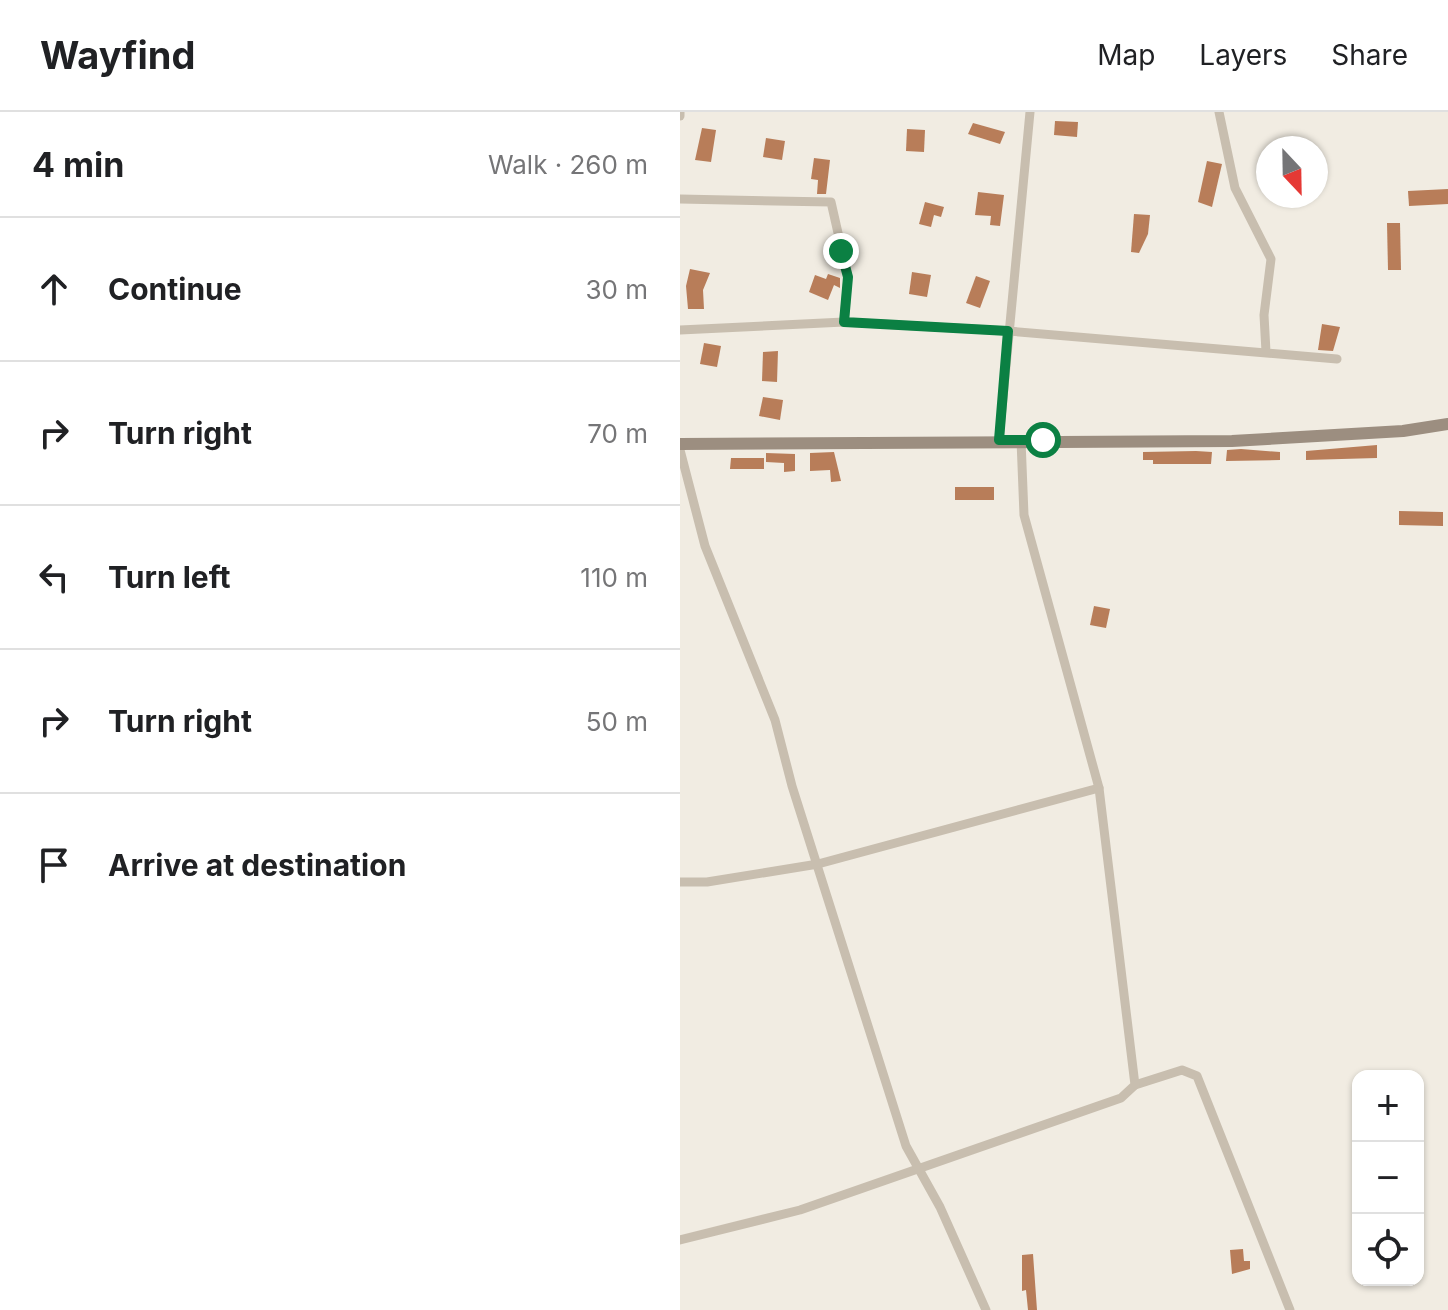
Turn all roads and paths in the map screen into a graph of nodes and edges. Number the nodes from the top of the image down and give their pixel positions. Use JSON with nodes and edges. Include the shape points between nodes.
{"nodes":[{"id":1,"x":1030,"y":112,"type":"edge"},
{"id":2,"x":1219,"y":112,"type":"edge"},
{"id":3,"x":680,"y":199,"type":"edge"},
{"id":4,"x":844,"y":322,"type":"junction"},
{"id":5,"x":680,"y":330,"type":"edge"},
{"id":6,"x":1008,"y":331,"type":"junction"},
{"id":7,"x":1266,"y":352,"type":"junction"},
{"id":8,"x":1337,"y":359,"type":"dead end"},
{"id":9,"x":1448,"y":424,"type":"edge"},
{"id":10,"x":999,"y":440,"type":"junction"},
{"id":11,"x":1021,"y":440,"type":"junction"},
{"id":12,"x":680,"y":447,"type":"edge"},
{"id":13,"x":1099,"y":788,"type":"junction"},
{"id":14,"x":818,"y":864,"type":"junction"},
{"id":15,"x":680,"y":882,"type":"edge"},
{"id":16,"x":1135,"y":1085,"type":"junction"},
{"id":17,"x":917,"y":1170,"type":"junction"},
{"id":18,"x":680,"y":1240,"type":"edge"},
{"id":19,"x":986,"y":1310,"type":"edge"},
{"id":20,"x":1290,"y":1310,"type":"edge"}],
"edges":[{"from":1,"to":6,"type":"street"},
{"from":2,"to":7,"type":"street","via":[[1235,188],[1271,259]]},
{"from":3,"to":4,"type":"street","via":[[831,202],[848,277]]},
{"from":4,"to":5,"type":"street"},
{"from":4,"to":6,"type":"street"},
{"from":6,"to":7,"type":"street"},
{"from":6,"to":10,"type":"street"},
{"from":7,"to":8,"type":"street"},
{"from":9,"to":11,"type":"main road","via":[[1232,441]]},
{"from":10,"to":11,"type":"main road"},
{"from":10,"to":12,"type":"main road"},
{"from":11,"to":13,"type":"street","via":[[1024,515]]},
{"from":12,"to":14,"type":"street","via":[[705,546],[775,720]]},
{"from":13,"to":14,"type":"street"},
{"from":13,"to":16,"type":"street"},
{"from":14,"to":15,"type":"street"},
{"from":14,"to":17,"type":"street"},
{"from":16,"to":17,"type":"street","via":[[1121,1098]]},
{"from":16,"to":20,"type":"street","via":[[1187,1069],[1197,1076]]},
{"from":17,"to":18,"type":"street","via":[[800,1210]]},
{"from":17,"to":19,"type":"street","via":[[940,1207]]}]}
